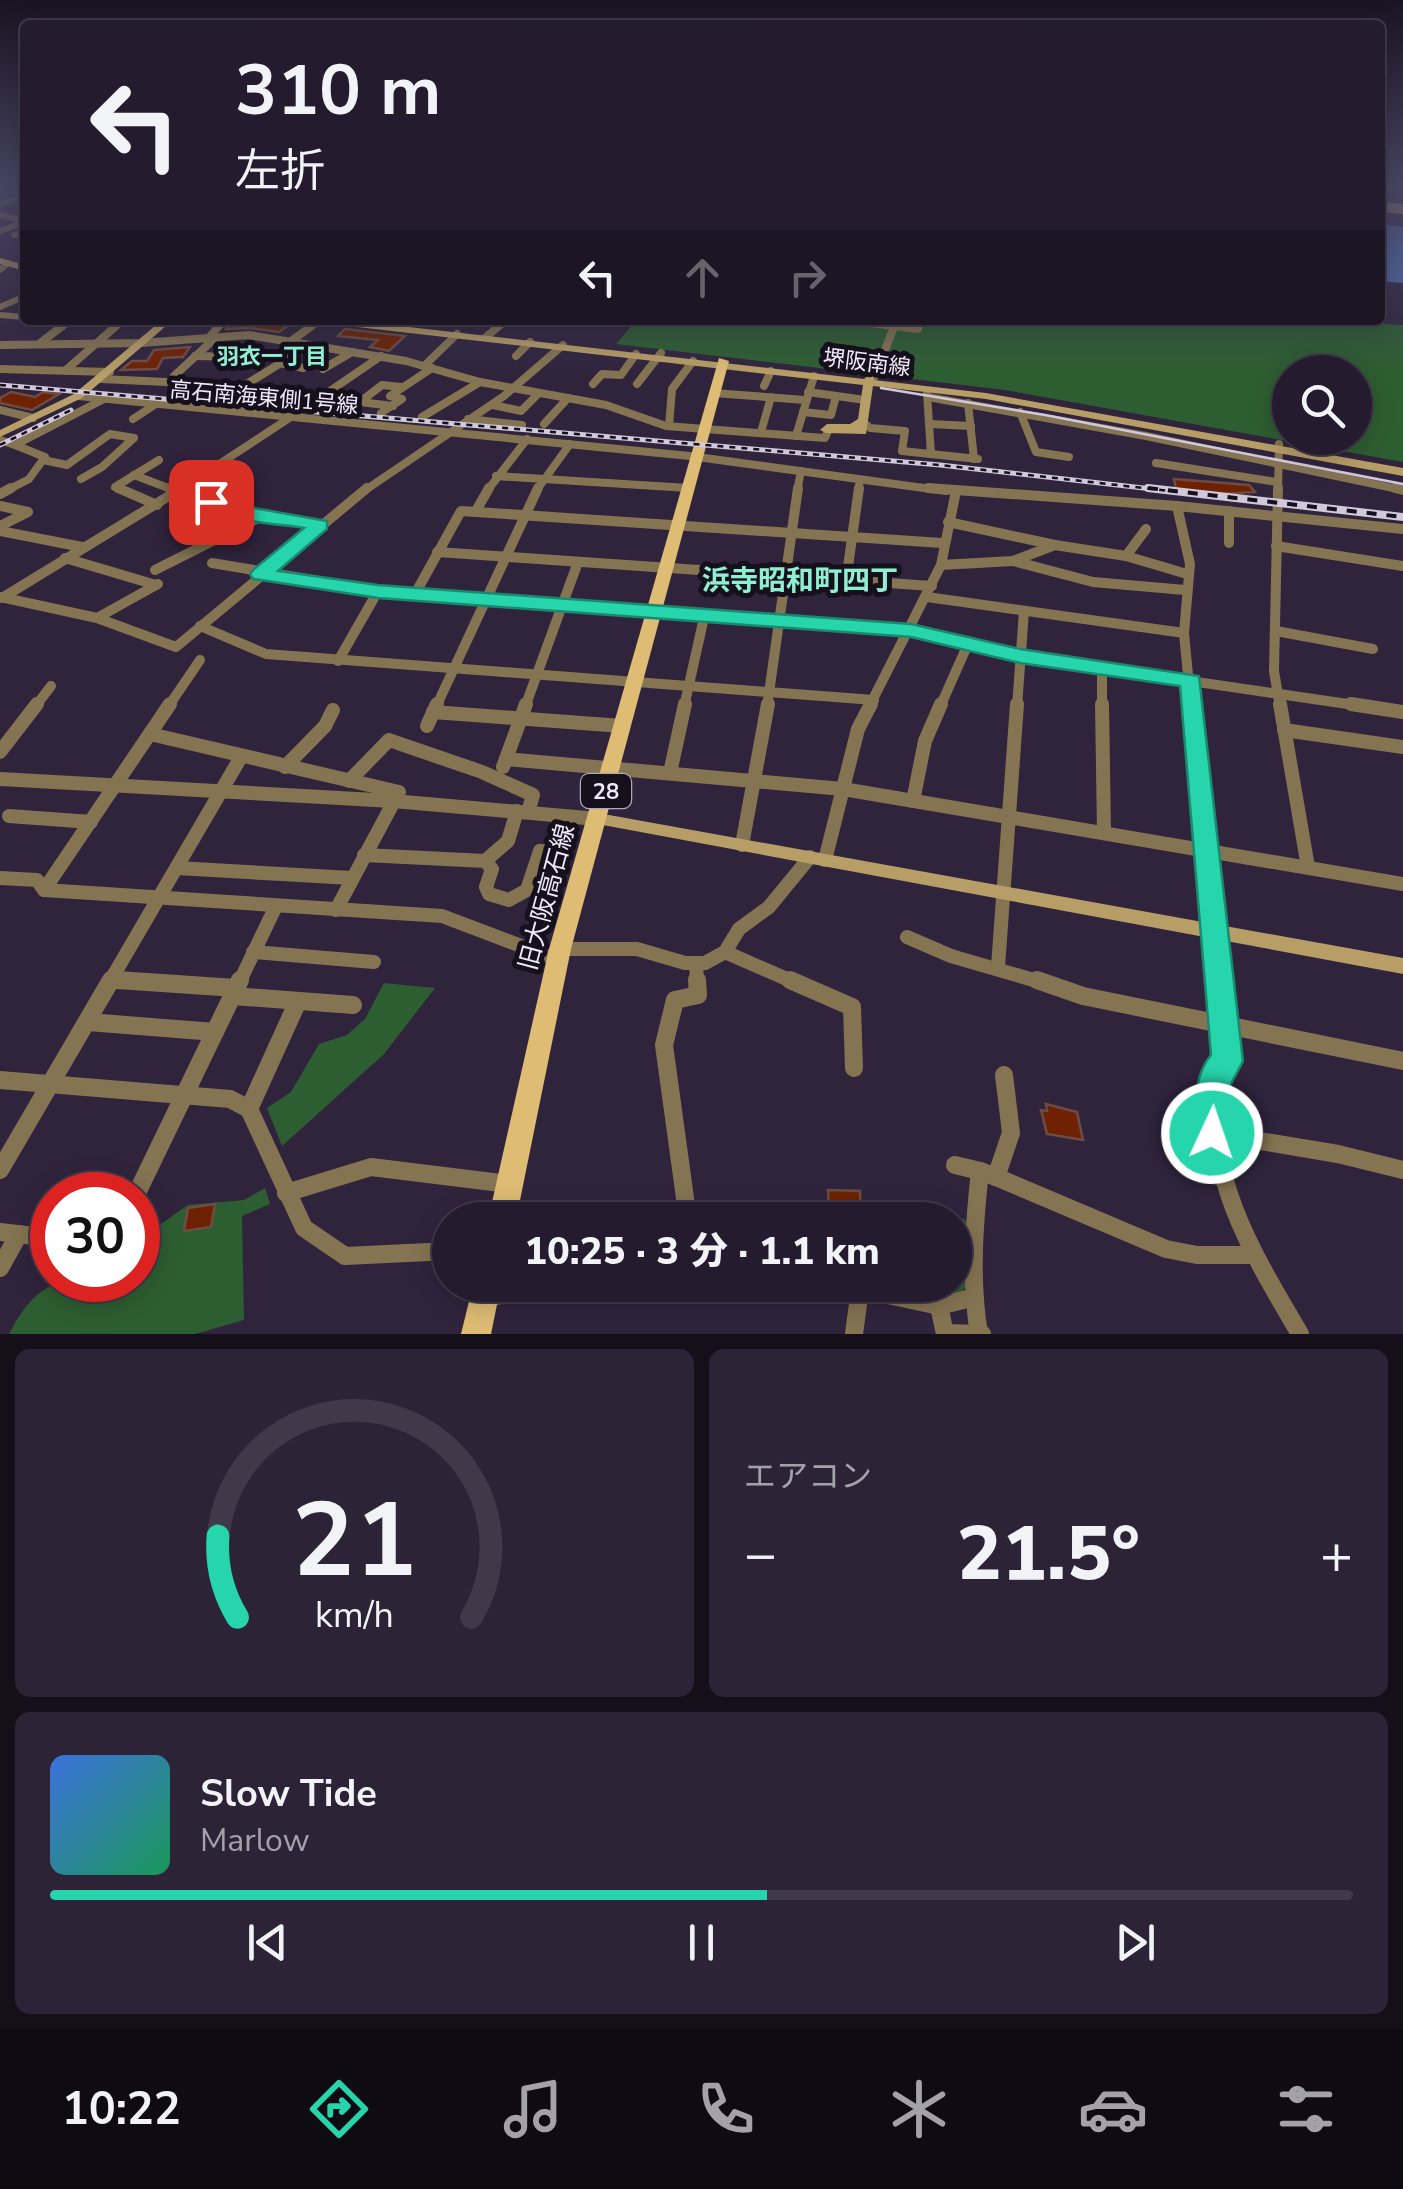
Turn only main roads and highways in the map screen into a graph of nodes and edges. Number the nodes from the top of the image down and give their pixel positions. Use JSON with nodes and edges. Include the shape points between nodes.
{"nodes":[{"id":1,"x":162,"y":325,"type":"edge"},
{"id":2,"x":370,"y":325,"type":"edge"},
{"id":3,"x":402,"y":325,"type":"edge"},
{"id":4,"x":487,"y":335,"type":"junction"},
{"id":5,"x":659,"y":355,"type":"junction"},
{"id":6,"x":722,"y":363,"type":"junction"},
{"id":7,"x":871,"y":379,"type":"junction"},
{"id":8,"x":828,"y":431,"type":"road end"},
{"id":9,"x":0,"y":437,"type":"edge"},
{"id":10,"x":1272,"y":451,"type":"edge"},
{"id":11,"x":1272,"y":451,"type":"edge"},
{"id":12,"x":1299,"y":455,"type":"edge"},
{"id":13,"x":1403,"y":470,"type":"edge"},
{"id":14,"x":598,"y":819,"type":"junction"},
{"id":15,"x":1403,"y":966,"type":"edge"},
{"id":16,"x":506,"y":1202,"type":"edge"},
{"id":17,"x":484,"y":1302,"type":"edge"},
{"id":18,"x":476,"y":1334,"type":"edge"}],
"edges":[{"from":1,"to":9,"type":"main road","via":[[78,396]]},
{"from":2,"to":4,"type":"main road","name":"堺阪南線"},
{"from":3,"to":4,"type":"main road","name":"堺阪南線"},
{"from":4,"to":5,"type":"main road","name":"堺阪南線"},
{"from":4,"to":5,"type":"main road","name":"堺阪南線"},
{"from":5,"to":6,"type":"main road","name":"堺阪南線"},
{"from":5,"to":6,"type":"main road","name":"堺阪南線"},
{"from":6,"to":7,"type":"main road","name":"堺阪南線"},
{"from":6,"to":7,"type":"main road","name":"堺阪南線"},
{"from":6,"to":14,"type":"main road","name":"旧大阪高石線","number":"28"},
{"from":7,"to":8,"type":"main road","via":[[861,433]]},
{"from":7,"to":10,"type":"main road","name":"堺阪南線"},
{"from":7,"to":11,"type":"main road","name":"堺阪南線","via":[[1016,396]]},
{"from":12,"to":13,"type":"main road","name":"堺阪南線"},
{"from":14,"to":15,"type":"main road"},
{"from":14,"to":16,"type":"main road","name":"旧大阪高石線","number":"28","via":[[559,954]]},
{"from":17,"to":18,"type":"main road"}]}
